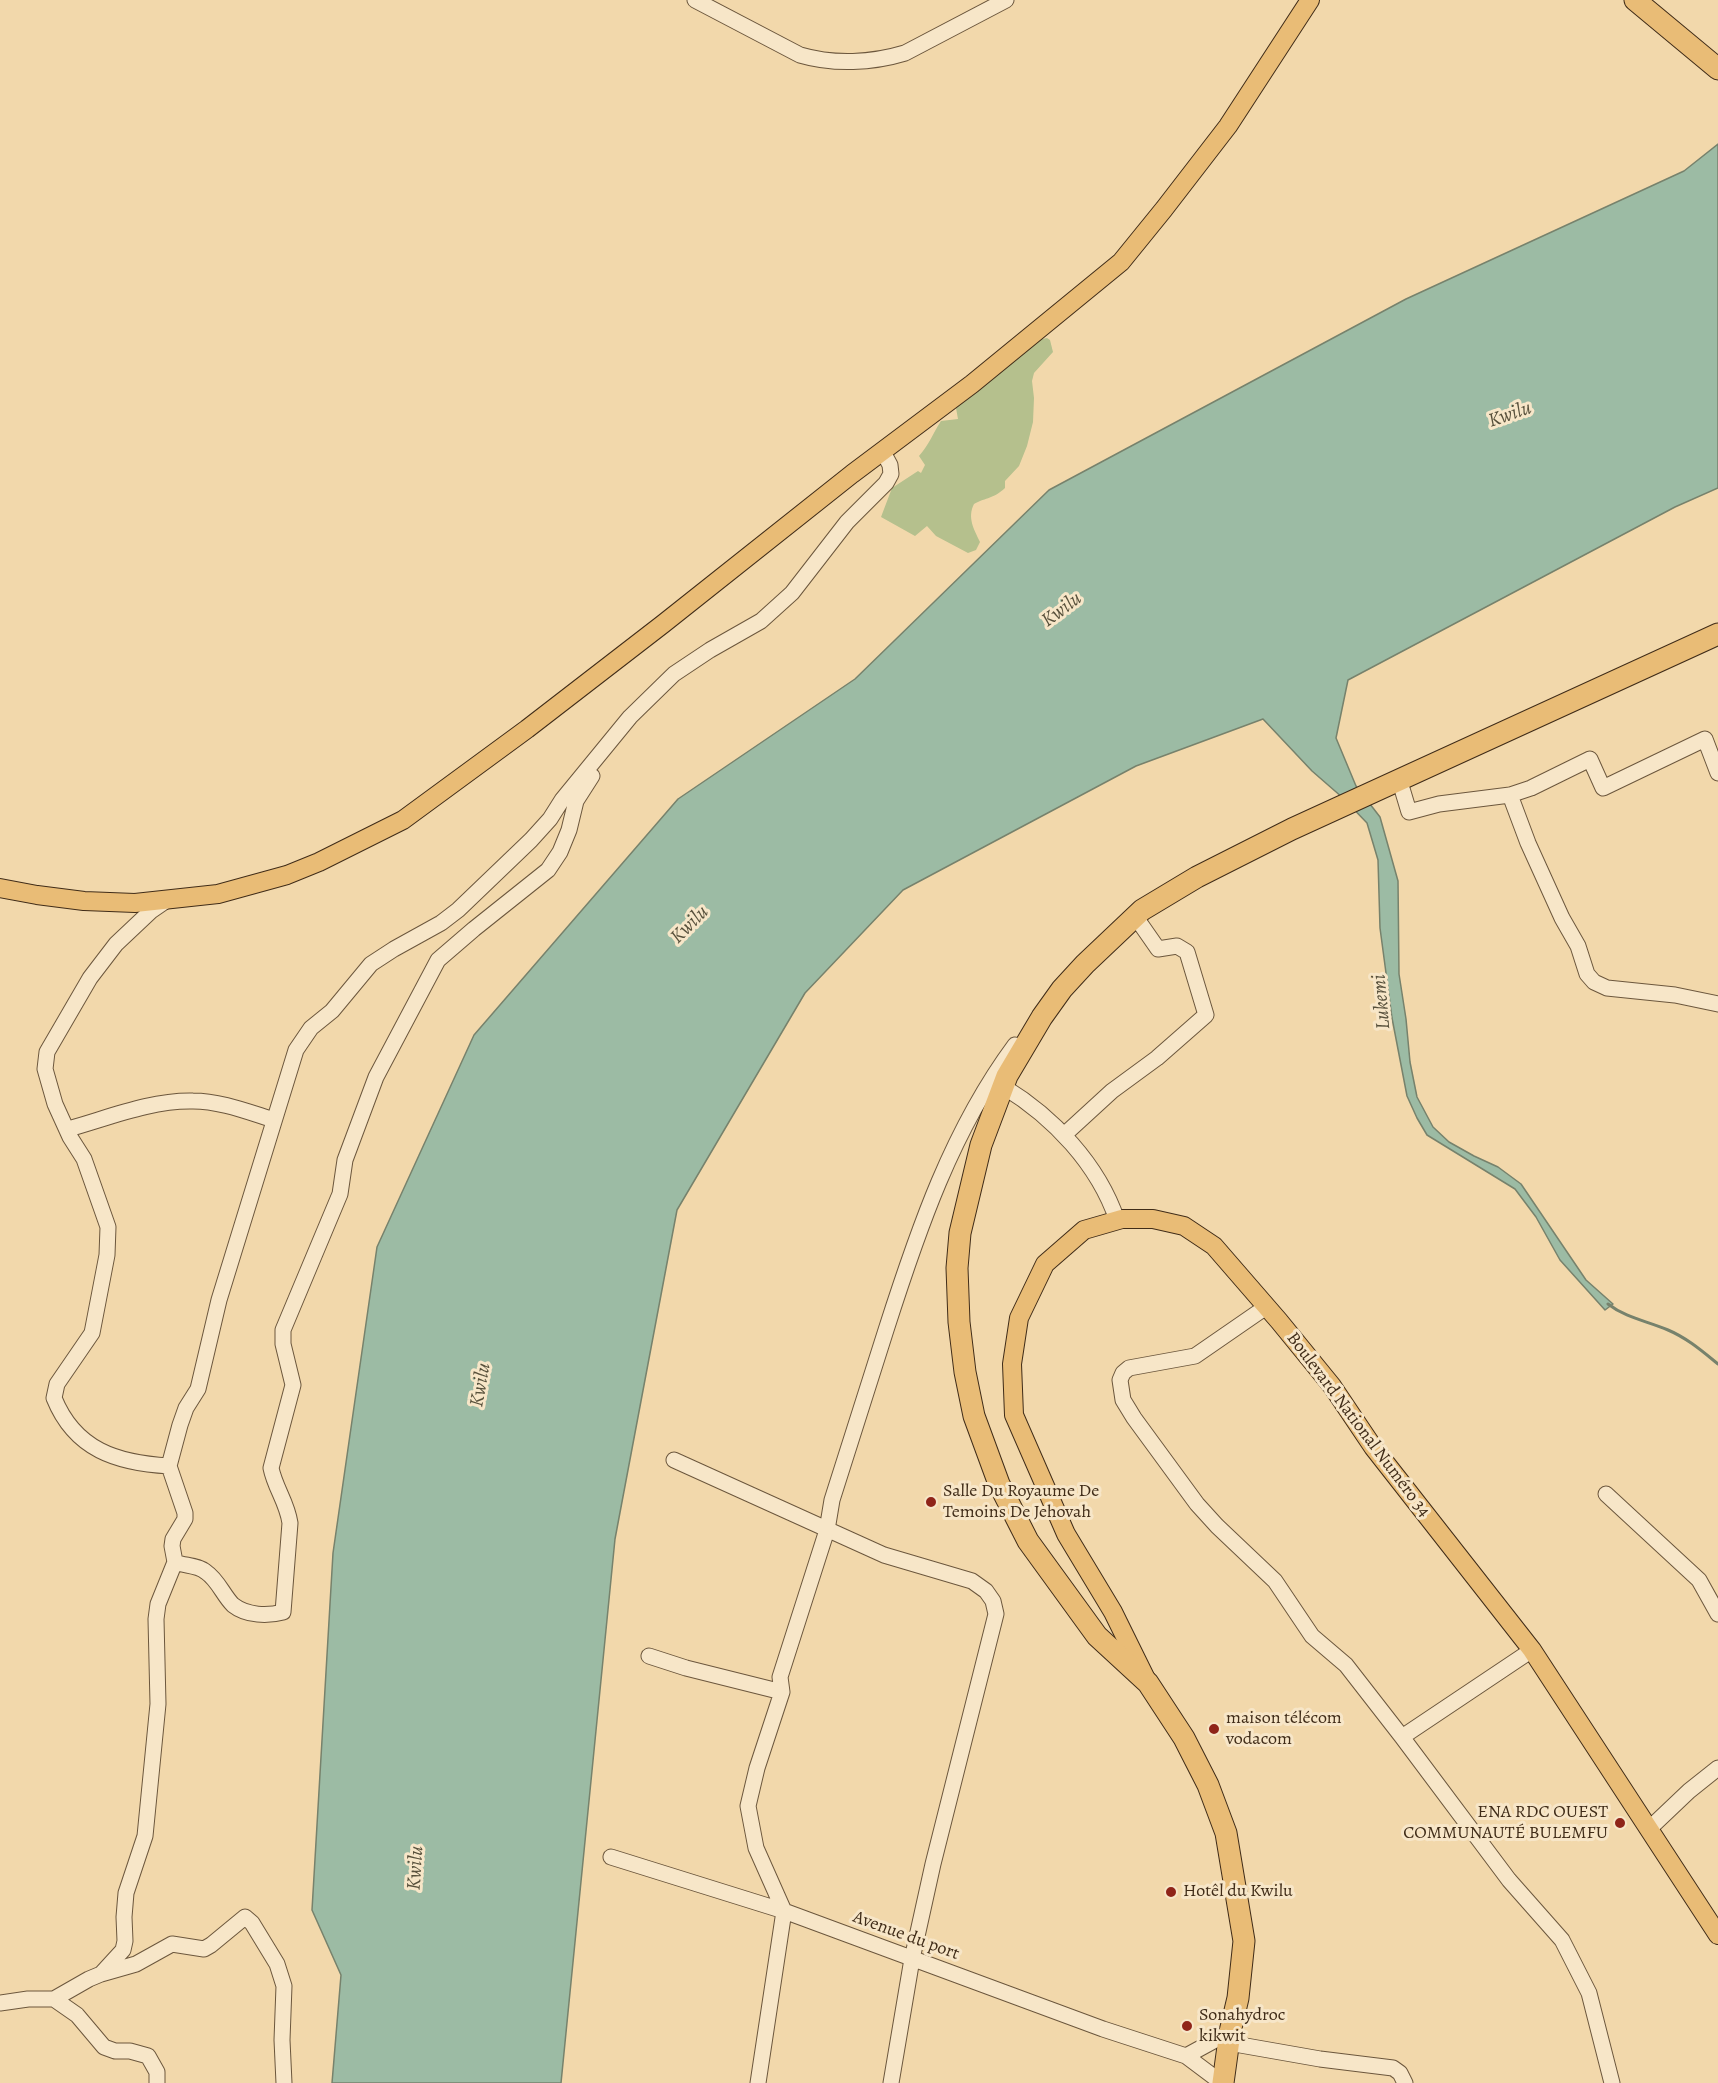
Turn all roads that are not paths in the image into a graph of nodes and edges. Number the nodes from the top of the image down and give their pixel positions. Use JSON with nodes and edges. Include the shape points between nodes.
{"nodes":[{"id":1,"x":695,"y":0,"type":"edge"},
{"id":2,"x":1006,"y":0,"type":"edge"},
{"id":3,"x":1310,"y":0,"type":"edge"},
{"id":4,"x":1635,"y":0,"type":"edge"},
{"id":5,"x":1716,"y":67,"type":"edge"},
{"id":6,"x":883,"y":452,"type":"junction"},
{"id":7,"x":1718,"y":634,"type":"edge"},
{"id":8,"x":596,"y":759,"type":"junction"},
{"id":9,"x":1718,"y":773,"type":"edge"},
{"id":10,"x":1398,"y":783,"type":"junction"},
{"id":11,"x":1510,"y":795,"type":"junction"},
{"id":12,"x":0,"y":888,"type":"edge"},
{"id":13,"x":168,"y":899,"type":"junction"},
{"id":14,"x":1135,"y":916,"type":"junction"},
{"id":15,"x":1062,"y":989,"type":"junction"},
{"id":16,"x":1718,"y":1004,"type":"edge"},
{"id":17,"x":1004,"y":1087,"type":"junction"},
{"id":18,"x":274,"y":1120,"type":"junction"},
{"id":19,"x":68,"y":1129,"type":"junction"},
{"id":20,"x":1064,"y":1135,"type":"junction"},
{"id":21,"x":1117,"y":1221,"type":"junction"},
{"id":22,"x":1266,"y":1307,"type":"junction"},
{"id":23,"x":674,"y":1460,"type":"dead end"},
{"id":24,"x":169,"y":1466,"type":"junction"},
{"id":25,"x":1606,"y":1494,"type":"dead end"},
{"id":26,"x":827,"y":1530,"type":"junction"},
{"id":27,"x":175,"y":1562,"type":"junction"},
{"id":28,"x":1718,"y":1614,"type":"edge"},
{"id":29,"x":1532,"y":1650,"type":"junction"},
{"id":30,"x":649,"y":1656,"type":"dead end"},
{"id":31,"x":1148,"y":1683,"type":"junction"},
{"id":32,"x":782,"y":1692,"type":"junction"},
{"id":33,"x":1402,"y":1737,"type":"junction"},
{"id":34,"x":1718,"y":1768,"type":"edge"},
{"id":35,"x":1649,"y":1828,"type":"junction"},
{"id":36,"x":611,"y":1857,"type":"dead end"},
{"id":37,"x":784,"y":1911,"type":"junction"},
{"id":38,"x":1718,"y":1935,"type":"edge"},
{"id":39,"x":912,"y":1959,"type":"junction"},
{"id":40,"x":101,"y":1974,"type":"junction"},
{"id":41,"x":54,"y":1999,"type":"junction"},
{"id":42,"x":0,"y":2003,"type":"edge"},
{"id":43,"x":1229,"y":2037,"type":"junction"},
{"id":44,"x":1185,"y":2056,"type":"junction"},
{"id":45,"x":157,"y":2083,"type":"edge"},
{"id":46,"x":284,"y":2083,"type":"edge"},
{"id":47,"x":758,"y":2083,"type":"edge"},
{"id":48,"x":891,"y":2083,"type":"edge"},
{"id":49,"x":1222,"y":2083,"type":"edge"},
{"id":50,"x":1405,"y":2083,"type":"edge"},
{"id":51,"x":1612,"y":2083,"type":"edge"}],
"edges":[{"from":1,"to":2,"type":"street","via":[[800,55],[839,62],[905,53]]},
{"from":3,"to":6,"type":"main road","via":[[1228,126],[1121,262]]},
{"from":4,"to":5,"type":"highway"},
{"from":6,"to":8,"type":"street","via":[[891,474],[886,483],[847,522],[792,592],[760,621],[674,674],[630,717]]},
{"from":6,"to":13,"type":"main road","via":[[527,729],[403,820],[287,875],[218,894]]},
{"from":7,"to":10,"type":"highway"},
{"from":8,"to":18,"type":"street","via":[[550,819],[479,892],[441,923],[371,964],[332,1011],[311,1028],[296,1050]]},
{"from":8,"to":27,"type":"street","via":[[595,769],[576,801],[560,852],[548,870],[438,960],[376,1077],[345,1160],[340,1194],[283,1329],[293,1385],[271,1468],[290,1522],[284,1612],[244,1611],[234,1605],[208,1573]]},
{"from":9,"to":11,"type":"street","via":[[1705,739],[1603,788],[1590,759]]},
{"from":10,"to":11,"type":"street","via":[[1408,812]]},
{"from":10,"to":14,"type":"highway","via":[[1292,829],[1197,877]]},
{"from":11,"to":16,"type":"street","via":[[1528,843],[1594,982],[1607,988]]},
{"from":12,"to":13,"type":"main road","via":[[84,901],[135,903]]},
{"from":13,"to":19,"type":"street","via":[[116,944],[90,978],[47,1052],[45,1069],[55,1104]]},
{"from":14,"to":15,"type":"highway"},
{"from":14,"to":20,"type":"street","via":[[1158,949],[1177,946],[1187,952],[1206,1015]]},
{"from":15,"to":17,"type":"highway","via":[[1024,1046]]},
{"from":15,"to":26,"type":"street","via":[[1002,1063],[946,1162],[891,1315],[832,1500]]},
{"from":17,"to":20,"type":"street","via":[[1029,1102]]},
{"from":17,"to":31,"type":"highway","via":[[981,1145],[959,1245],[959,1322],[974,1416],[999,1484],[1028,1541],[1097,1636]]},
{"from":18,"to":19,"type":"street","via":[[195,1101],[165,1102]]},
{"from":18,"to":24,"type":"street","via":[[219,1300],[198,1389],[186,1408]]},
{"from":19,"to":24,"type":"street","via":[[84,1159],[105,1217],[107,1255],[92,1333],[57,1384],[54,1398],[70,1426],[97,1449],[138,1464]]},
{"from":20,"to":21,"type":"street","via":[[1104,1188]]},
{"from":21,"to":22,"type":"main road","name":"Boulevard National Numéro 34","via":[[1153,1219],[1184,1226],[1214,1246]]},
{"from":21,"to":31,"type":"main road","name":"Boulevard National Numéro 34","via":[[1084,1230],[1045,1264],[1018,1318],[1012,1364],[1014,1415],[1066,1534],[1113,1612]]},
{"from":22,"to":29,"type":"main road","name":"Boulevard National Numéro 34","via":[[1332,1386],[1379,1456]]},
{"from":22,"to":33,"type":"street","via":[[1195,1356],[1129,1368],[1120,1380],[1124,1400],[1197,1504],[1275,1581],[1312,1636],[1346,1665]]},
{"from":23,"to":26,"type":"street"},
{"from":24,"to":27,"type":"street","via":[[185,1513],[173,1539]]},
{"from":25,"to":28,"type":"street","via":[[1699,1580]]},
{"from":26,"to":32,"type":"street","via":[[780,1677]]},
{"from":26,"to":39,"type":"street","via":[[885,1555],[972,1581],[993,1601],[996,1614]]},
{"from":27,"to":40,"type":"street","via":[[156,1619],[158,1704],[145,1836],[126,1893],[123,1950]]},
{"from":29,"to":33,"type":"street"},
{"from":29,"to":35,"type":"main road","name":"Boulevard National Numéro 34"},
{"from":30,"to":32,"type":"street"},
{"from":31,"to":43,"type":"highway","via":[[1184,1738],[1226,1833],[1244,1941]]},
{"from":32,"to":37,"type":"street","via":[[748,1806],[756,1848]]},
{"from":33,"to":51,"type":"street","via":[[1509,1880],[1562,1940],[1589,1993]]},
{"from":34,"to":35,"type":"street"},
{"from":35,"to":38,"type":"main road","name":"Boulevard National Numéro 34"},
{"from":36,"to":37,"type":"street","name":"Avenue du port"},
{"from":37,"to":39,"type":"street","name":"Avenue du port"},
{"from":37,"to":47,"type":"street"},
{"from":39,"to":44,"type":"street","name":"Avenue du port"},
{"from":39,"to":48,"type":"street"},
{"from":40,"to":41,"type":"street"},
{"from":40,"to":46,"type":"street","via":[[136,1964],[172,1944],[204,1949],[245,1917],[277,1964],[284,1986]]},
{"from":41,"to":42,"type":"street"},
{"from":41,"to":45,"type":"street","via":[[77,2015],[104,2047],[148,2056],[157,2072]]},
{"from":43,"to":44,"type":"street"},
{"from":43,"to":49,"type":"highway"},
{"from":43,"to":50,"type":"street","via":[[1320,2059],[1393,2068]]},
{"from":44,"to":49,"type":"street","name":"Avenue du port"}]}
